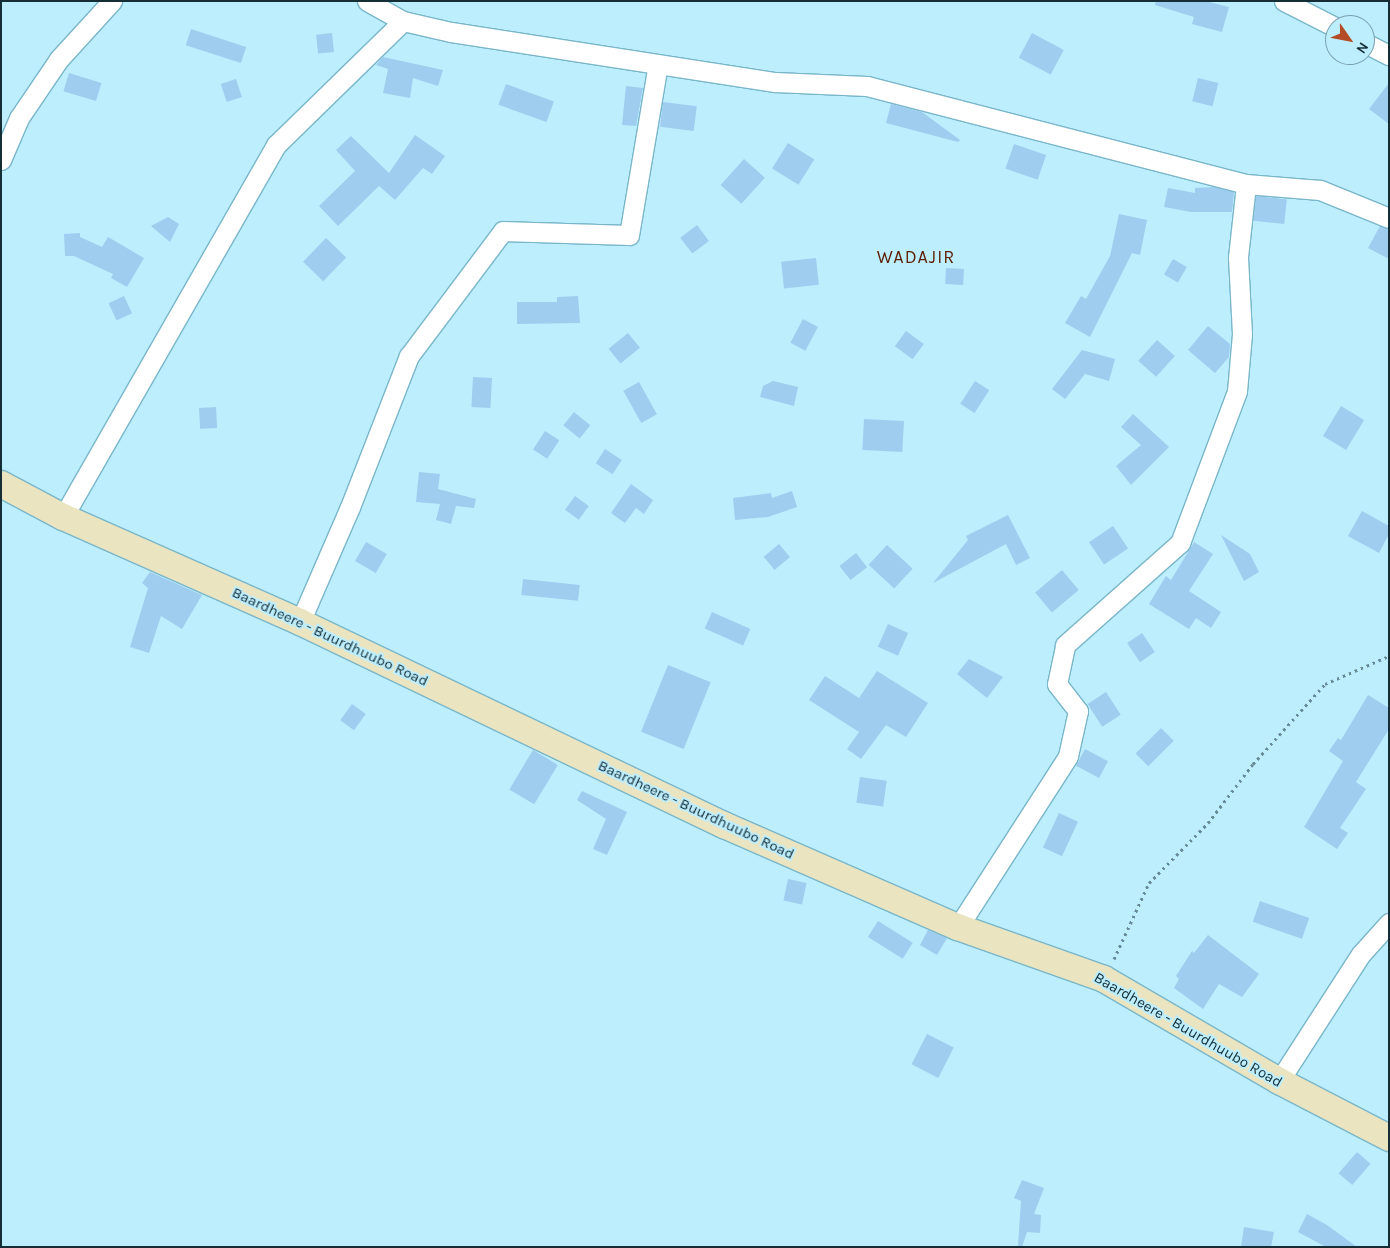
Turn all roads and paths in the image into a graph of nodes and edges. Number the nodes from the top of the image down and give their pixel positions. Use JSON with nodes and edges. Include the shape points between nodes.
{"nodes":[{"id":1,"x":112,"y":1,"type":"edge"},
{"id":2,"x":367,"y":1,"type":"edge"},
{"id":3,"x":1284,"y":1,"type":"edge"},
{"id":4,"x":402,"y":21,"type":"junction"},
{"id":5,"x":1325,"y":23,"type":"edge"},
{"id":6,"x":1375,"y":48,"type":"edge"},
{"id":7,"x":1389,"y":55,"type":"edge"},
{"id":8,"x":658,"y":64,"type":"junction"},
{"id":9,"x":1,"y":160,"type":"edge"},
{"id":10,"x":1246,"y":184,"type":"junction"},
{"id":11,"x":1389,"y":218,"type":"edge"},
{"id":12,"x":1,"y":484,"type":"edge"},
{"id":13,"x":64,"y":517,"type":"junction"},
{"id":14,"x":300,"y":622,"type":"junction"},
{"id":15,"x":1389,"y":656,"type":"edge"},
{"id":16,"x":1389,"y":923,"type":"edge"},
{"id":17,"x":958,"y":927,"type":"junction"},
{"id":18,"x":1104,"y":979,"type":"junction"},
{"id":19,"x":1279,"y":1081,"type":"junction"},
{"id":20,"x":1389,"y":1138,"type":"edge"}],
"edges":[{"from":1,"to":9,"type":"street","via":[[59,59],[19,118]]},
{"from":2,"to":4,"type":"street"},
{"from":3,"to":5,"type":"street"},
{"from":4,"to":8,"type":"street","via":[[451,32]]},
{"from":4,"to":13,"type":"street","via":[[276,145]]},
{"from":6,"to":7,"type":"street"},
{"from":8,"to":10,"type":"street","via":[[775,82],[867,86]]},
{"from":8,"to":14,"type":"street","via":[[628,235],[503,231],[410,356]]},
{"from":10,"to":11,"type":"street","via":[[1320,190]]},
{"from":10,"to":17,"type":"street","via":[[1238,257],[1242,334],[1237,391],[1180,543],[1065,645],[1057,684],[1078,711],[1068,756]]},
{"from":12,"to":13,"type":"main road","name":"Baardheere - Buurdhuubo Road"},
{"from":13,"to":14,"type":"main road","name":"Baardheere - Buurdhuubo Road"},
{"from":14,"to":17,"type":"main road","name":"Baardheere - Buurdhuubo Road","via":[[724,825]]},
{"from":15,"to":18,"type":"path","via":[[1325,684],[1253,764],[1208,823],[1149,883]]},
{"from":16,"to":19,"type":"street","via":[[1361,954]]},
{"from":17,"to":18,"type":"main road","name":"Baardheere - Buurdhuubo Road"},
{"from":18,"to":19,"type":"main road","name":"Baardheere - Buurdhuubo Road"},
{"from":19,"to":20,"type":"main road","name":"Baardheere - Buurdhuubo Road"}]}
